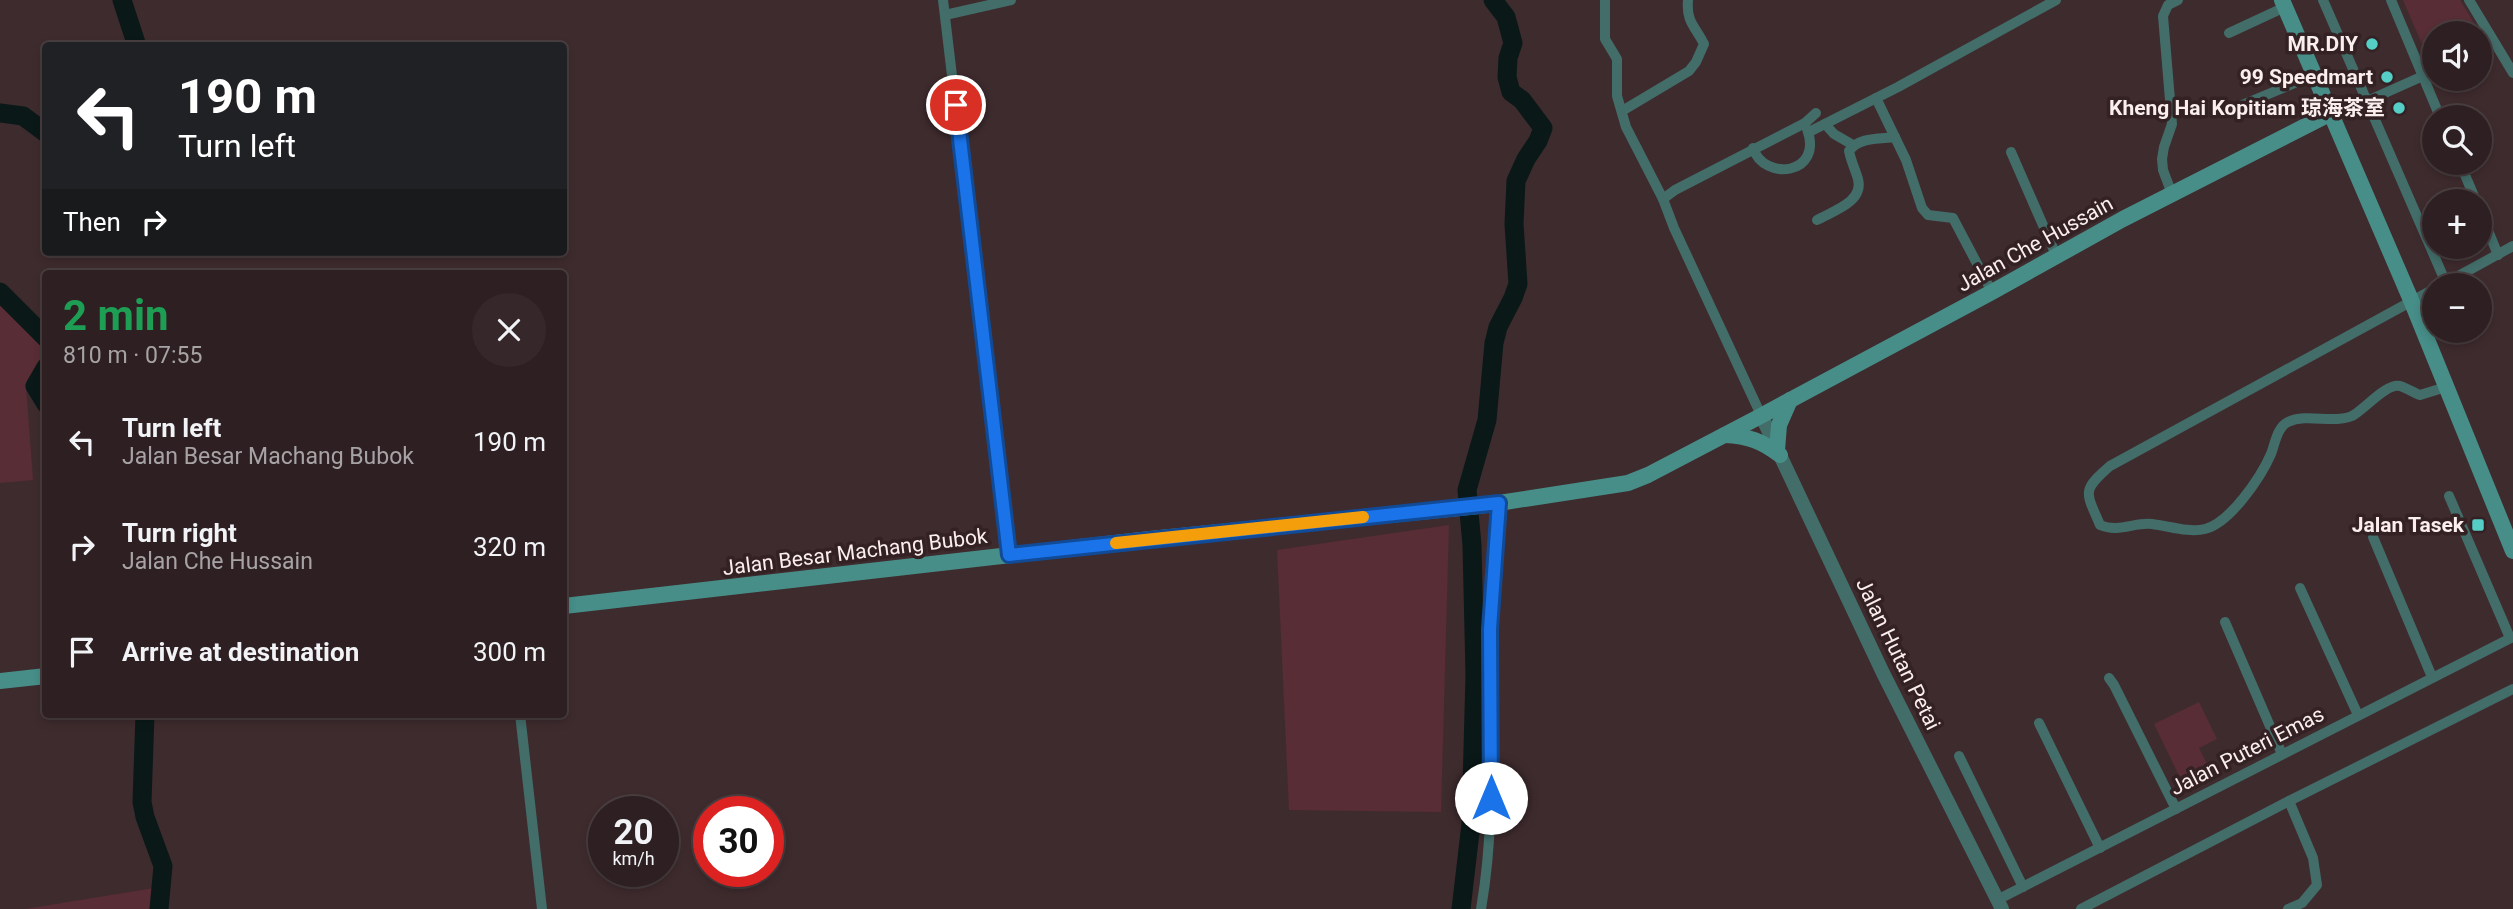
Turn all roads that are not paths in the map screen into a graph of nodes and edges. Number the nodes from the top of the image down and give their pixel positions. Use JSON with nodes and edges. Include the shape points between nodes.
{"nodes":[{"id":1,"x":943,"y":0,"type":"edge"},
{"id":2,"x":1011,"y":0,"type":"edge"},
{"id":3,"x":1605,"y":0,"type":"edge"},
{"id":4,"x":1688,"y":0,"type":"edge"},
{"id":5,"x":2056,"y":0,"type":"edge"},
{"id":6,"x":2178,"y":0,"type":"edge"},
{"id":7,"x":2323,"y":0,"type":"edge"},
{"id":8,"x":2391,"y":0,"type":"edge"},
{"id":9,"x":2469,"y":0,"type":"edge"},
{"id":10,"x":2284,"y":4,"type":"edge"},
{"id":11,"x":945,"y":15,"type":"junction"},
{"id":12,"x":2230,"y":33,"type":"dead end"},
{"id":13,"x":2513,"y":73,"type":"edge"},
{"id":14,"x":2422,"y":74,"type":"edge"},
{"id":15,"x":2314,"y":75,"type":"junction"},
{"id":16,"x":2422,"y":76,"type":"edge"},
{"id":17,"x":1875,"y":99,"type":"junction"},
{"id":18,"x":2367,"y":101,"type":"junction"},
{"id":19,"x":2230,"y":110,"type":"dead end"},
{"id":20,"x":1622,"y":111,"type":"junction"},
{"id":21,"x":1816,"y":113,"type":"dead end"},
{"id":22,"x":2330,"y":113,"type":"junction"},
{"id":23,"x":1825,"y":124,"type":"junction"},
{"id":24,"x":1807,"y":128,"type":"junction"},
{"id":25,"x":1895,"y":136,"type":"junction"},
{"id":26,"x":1853,"y":145,"type":"junction"},
{"id":27,"x":1753,"y":149,"type":"junction"},
{"id":28,"x":2011,"y":152,"type":"dead end"},
{"id":29,"x":2172,"y":194,"type":"junction"},
{"id":30,"x":1663,"y":199,"type":"junction"},
{"id":31,"x":1817,"y":220,"type":"dead end"},
{"id":32,"x":2492,"y":240,"type":"edge"},
{"id":33,"x":2513,"y":246,"type":"edge"},
{"id":34,"x":2056,"y":255,"type":"junction"},
{"id":35,"x":2498,"y":255,"type":"junction"},
{"id":36,"x":2439,"y":273,"type":"edge"},
{"id":37,"x":2464,"y":273,"type":"edge"},
{"id":38,"x":1992,"y":292,"type":"junction"},
{"id":39,"x":2422,"y":295,"type":"edge"},
{"id":40,"x":2411,"y":300,"type":"junction"},
{"id":41,"x":2446,"y":387,"type":"junction"},
{"id":42,"x":1790,"y":400,"type":"junction"},
{"id":43,"x":1761,"y":415,"type":"junction"},
{"id":44,"x":1724,"y":435,"type":"junction"},
{"id":45,"x":1779,"y":452,"type":"junction"},
{"id":46,"x":2449,"y":496,"type":"dead end"},
{"id":47,"x":1499,"y":503,"type":"junction"},
{"id":48,"x":2373,"y":537,"type":"dead end"},
{"id":49,"x":2513,"y":551,"type":"edge"},
{"id":50,"x":1009,"y":555,"type":"junction"},
{"id":51,"x":2300,"y":588,"type":"dead end"},
{"id":52,"x":567,"y":606,"type":"edge"},
{"id":53,"x":2225,"y":622,"type":"dead end"},
{"id":54,"x":2511,"y":638,"type":"edge"},
{"id":55,"x":42,"y":676,"type":"edge"},
{"id":56,"x":2432,"y":677,"type":"junction"},
{"id":57,"x":2109,"y":678,"type":"dead end"},
{"id":58,"x":0,"y":681,"type":"edge"},
{"id":59,"x":2513,"y":689,"type":"edge"},
{"id":60,"x":2358,"y":715,"type":"junction"},
{"id":61,"x":520,"y":718,"type":"edge"},
{"id":62,"x":2039,"y":723,"type":"dead end"},
{"id":63,"x":2282,"y":754,"type":"junction"},
{"id":64,"x":1959,"y":757,"type":"dead end"},
{"id":65,"x":2289,"y":801,"type":"junction"},
{"id":66,"x":2176,"y":809,"type":"junction"},
{"id":67,"x":2100,"y":848,"type":"junction"},
{"id":68,"x":2023,"y":887,"type":"junction"},
{"id":69,"x":2000,"y":904,"type":"edge"},
{"id":70,"x":542,"y":909,"type":"edge"},
{"id":71,"x":1481,"y":909,"type":"edge"},
{"id":72,"x":2081,"y":909,"type":"edge"},
{"id":73,"x":2288,"y":909,"type":"edge"}],
"edges":[{"from":1,"to":11,"type":"street"},
{"from":2,"to":11,"type":"street"},
{"from":3,"to":20,"type":"street","via":[[1605,39],[1617,59],[1617,96]]},
{"from":4,"to":20,"type":"street","via":[[1689,22],[1704,44],[1696,62],[1689,71]]},
{"from":5,"to":17,"type":"street"},
{"from":6,"to":29,"type":"street","via":[[2168,5],[2163,16],[2172,124],[2162,159]]},
{"from":7,"to":18,"type":"street"},
{"from":8,"to":14,"type":"street"},
{"from":9,"to":13,"type":"street"},
{"from":10,"to":12,"type":"street"},
{"from":10,"to":15,"type":"main road"},
{"from":11,"to":50,"type":"street"},
{"from":15,"to":19,"type":"street"},
{"from":15,"to":22,"type":"main road"},
{"from":16,"to":18,"type":"street"},
{"from":17,"to":23,"type":"street"},
{"from":17,"to":25,"type":"street"},
{"from":18,"to":36,"type":"street"},
{"from":20,"to":30,"type":"street"},
{"from":21,"to":24,"type":"street"},
{"from":22,"to":29,"type":"main road","name":"Jalan Che Hussain"},
{"from":22,"to":40,"type":"main road"},
{"from":23,"to":24,"type":"street"},
{"from":23,"to":26,"type":"street"},
{"from":24,"to":27,"type":"street"},
{"from":24,"to":27,"type":"street","via":[[1810,156],[1805,162],[1771,168]]},
{"from":25,"to":26,"type":"street"},
{"from":25,"to":38,"type":"street","via":[[1922,208],[1928,215],[1952,218]]},
{"from":26,"to":31,"type":"street","via":[[1849,151],[1859,191],[1854,199]]},
{"from":27,"to":30,"type":"street"},
{"from":28,"to":34,"type":"street"},
{"from":29,"to":34,"type":"main road","name":"Jalan Che Hussain"},
{"from":30,"to":43,"type":"street"},
{"from":32,"to":35,"type":"street"},
{"from":33,"to":35,"type":"street"},
{"from":34,"to":38,"type":"main road","name":"Jalan Che Hussain"},
{"from":35,"to":37,"type":"street"},
{"from":38,"to":42,"type":"main road","name":"Jalan Che Hussain"},
{"from":39,"to":40,"type":"street"},
{"from":40,"to":41,"type":"main road"},
{"from":40,"to":41,"type":"street","via":[[2110,466],[2091,482],[2088,496],[2100,525],[2111,530],[2149,524],[2204,530],[2218,524],[2240,502],[2269,458],[2279,430],[2288,422],[2348,418],[2389,387],[2400,386],[2420,395]]},
{"from":41,"to":49,"type":"main road"},
{"from":42,"to":43,"type":"main road","name":"Jalan Che Hussain"},
{"from":42,"to":45,"type":"main road","via":[[1779,425]]},
{"from":43,"to":44,"type":"main road","name":"Jalan Besar Machang Bubok"},
{"from":43,"to":45,"type":"street","name":"Jalan Hutan Petai"},
{"from":44,"to":45,"type":"main road","via":[[1754,439]]},
{"from":44,"to":47,"type":"main road","name":"Jalan Besar Machang Bubok","via":[[1628,483]]},
{"from":45,"to":69,"type":"street","name":"Jalan Hutan Petai","via":[[1888,683]]},
{"from":46,"to":54,"type":"street"},
{"from":47,"to":50,"type":"main road","name":"Jalan Besar Machang Bubok"},
{"from":47,"to":71,"type":"street","via":[[1490,629],[1488,862]]},
{"from":48,"to":56,"type":"street"},
{"from":50,"to":52,"type":"main road","name":"Jalan Besar Machang Bubok"},
{"from":51,"to":60,"type":"street"},
{"from":53,"to":63,"type":"street"},
{"from":54,"to":56,"type":"street","name":"Jalan Puteri Emas"},
{"from":55,"to":58,"type":"main road"},
{"from":56,"to":60,"type":"street","name":"Jalan Puteri Emas"},
{"from":57,"to":66,"type":"street"},
{"from":59,"to":65,"type":"street"},
{"from":60,"to":63,"type":"street","name":"Jalan Puteri Emas"},
{"from":61,"to":70,"type":"street"},
{"from":62,"to":67,"type":"street"},
{"from":63,"to":66,"type":"street","name":"Jalan Puteri Emas"},
{"from":64,"to":68,"type":"street"},
{"from":65,"to":72,"type":"street"},
{"from":65,"to":73,"type":"street","via":[[2313,858],[2317,885],[2302,903]]},
{"from":66,"to":67,"type":"street","name":"Jalan Puteri Emas"},
{"from":67,"to":68,"type":"street","name":"Jalan Puteri Emas"},
{"from":68,"to":69,"type":"street","name":"Jalan Puteri Emas"}]}
